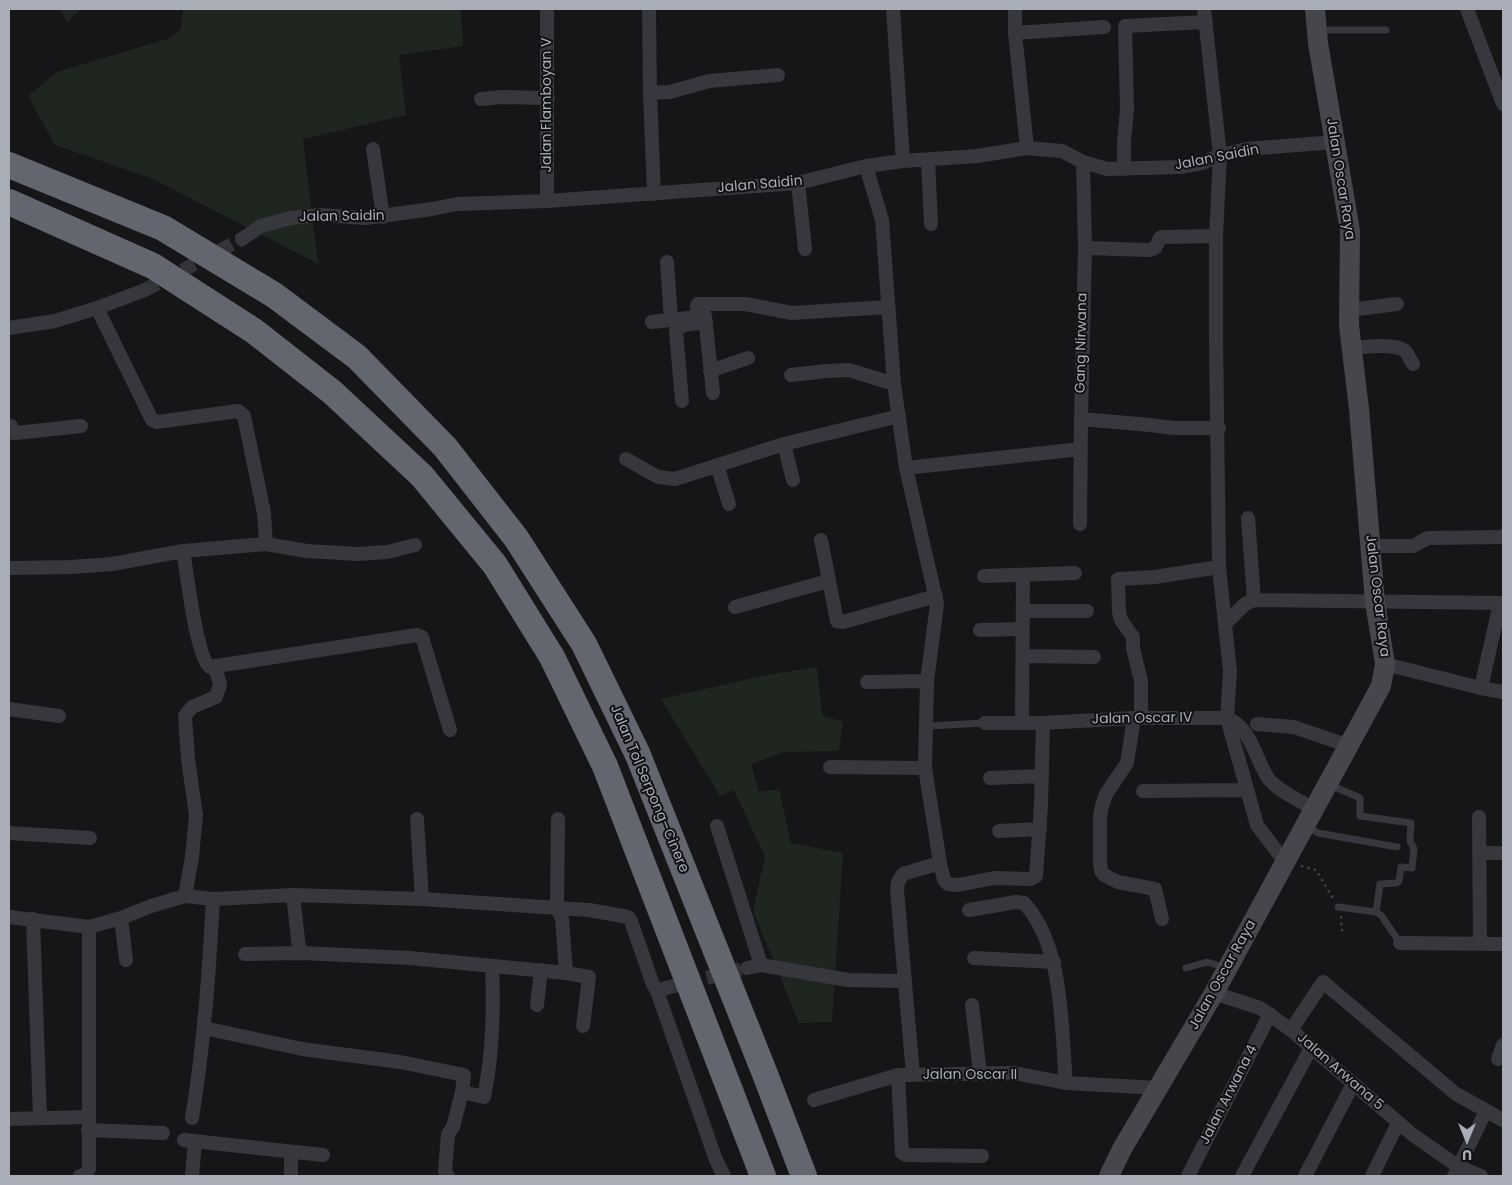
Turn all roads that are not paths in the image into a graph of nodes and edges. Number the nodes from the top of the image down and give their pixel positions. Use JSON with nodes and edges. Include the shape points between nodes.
{"nodes":[{"id":1,"x":547,"y":9,"type":"edge"},
{"id":2,"x":649,"y":9,"type":"edge"},
{"id":3,"x":893,"y":9,"type":"edge"},
{"id":4,"x":1015,"y":9,"type":"edge"},
{"id":5,"x":1315,"y":9,"type":"edge"},
{"id":6,"x":1467,"y":9,"type":"edge"},
{"id":7,"x":1205,"y":15,"type":"edge"},
{"id":8,"x":1104,"y":27,"type":"dead end"},
{"id":9,"x":1317,"y":30,"type":"junction"},
{"id":10,"x":1386,"y":30,"type":"dead end"},
{"id":11,"x":1016,"y":33,"type":"junction"},
{"id":12,"x":778,"y":75,"type":"dead end"},
{"id":13,"x":650,"y":93,"type":"junction"},
{"id":14,"x":548,"y":98,"type":"junction"},
{"id":15,"x":480,"y":99,"type":"dead end"},
{"id":16,"x":1503,"y":104,"type":"edge"},
{"id":17,"x":1335,"y":142,"type":"junction"},
{"id":18,"x":1027,"y":148,"type":"junction"},
{"id":19,"x":373,"y":149,"type":"dead end"},
{"id":20,"x":1220,"y":155,"type":"junction"},
{"id":21,"x":928,"y":160,"type":"junction"},
{"id":22,"x":904,"y":161,"type":"junction"},
{"id":23,"x":1083,"y":162,"type":"junction"},
{"id":24,"x":9,"y":164,"type":"edge"},
{"id":25,"x":866,"y":166,"type":"junction"},
{"id":26,"x":1124,"y":169,"type":"junction"},
{"id":27,"x":798,"y":183,"type":"junction"},
{"id":28,"x":654,"y":194,"type":"junction"},
{"id":29,"x":547,"y":201,"type":"junction"},
{"id":30,"x":9,"y":202,"type":"edge"},
{"id":31,"x":383,"y":217,"type":"junction"},
{"id":32,"x":930,"y":224,"type":"dead end"},
{"id":33,"x":1216,"y":236,"type":"junction"},
{"id":34,"x":242,"y":239,"type":"tunnel mouth"},
{"id":35,"x":1084,"y":248,"type":"junction"},
{"id":36,"x":805,"y":249,"type":"dead end"},
{"id":37,"x":667,"y":262,"type":"dead end"},
{"id":38,"x":145,"y":290,"type":"tunnel mouth"},
{"id":39,"x":1397,"y":304,"type":"dead end"},
{"id":40,"x":708,"y":305,"type":"junction"},
{"id":41,"x":888,"y":307,"type":"junction"},
{"id":42,"x":97,"y":308,"type":"junction"},
{"id":43,"x":1349,"y":310,"type":"junction"},
{"id":44,"x":671,"y":320,"type":"junction"},
{"id":45,"x":652,"y":322,"type":"dead end"},
{"id":46,"x":706,"y":323,"type":"junction"},
{"id":47,"x":9,"y":328,"type":"edge"},
{"id":48,"x":1352,"y":348,"type":"junction"},
{"id":49,"x":748,"y":358,"type":"dead end"},
{"id":50,"x":1413,"y":364,"type":"dead end"},
{"id":51,"x":710,"y":371,"type":"junction"},
{"id":52,"x":791,"y":375,"type":"dead end"},
{"id":53,"x":894,"y":384,"type":"junction"},
{"id":54,"x":713,"y":393,"type":"dead end"},
{"id":55,"x":682,"y":401,"type":"dead end"},
{"id":56,"x":899,"y":416,"type":"junction"},
{"id":57,"x":1081,"y":420,"type":"junction"},
{"id":58,"x":9,"y":426,"type":"edge"},
{"id":59,"x":81,"y":426,"type":"dead end"},
{"id":60,"x":1218,"y":428,"type":"junction"},
{"id":61,"x":784,"y":444,"type":"junction"},
{"id":62,"x":1081,"y":449,"type":"junction"},
{"id":63,"x":626,"y":459,"type":"dead end"},
{"id":64,"x":717,"y":465,"type":"junction"},
{"id":65,"x":906,"y":468,"type":"junction"},
{"id":66,"x":793,"y":480,"type":"dead end"},
{"id":67,"x":729,"y":504,"type":"dead end"},
{"id":68,"x":1248,"y":518,"type":"dead end"},
{"id":69,"x":1080,"y":524,"type":"dead end"},
{"id":70,"x":1503,"y":537,"type":"edge"},
{"id":71,"x":821,"y":540,"type":"dead end"},
{"id":72,"x":266,"y":544,"type":"junction"},
{"id":73,"x":415,"y":545,"type":"dead end"},
{"id":74,"x":1370,"y":546,"type":"junction"},
{"id":75,"x":183,"y":551,"type":"junction"},
{"id":76,"x":9,"y":568,"type":"edge"},
{"id":77,"x":1219,"y":568,"type":"junction"},
{"id":78,"x":1075,"y":572,"type":"dead end"},
{"id":79,"x":1023,"y":575,"type":"junction"},
{"id":80,"x":984,"y":576,"type":"dead end"},
{"id":81,"x":828,"y":581,"type":"junction"},
{"id":82,"x":936,"y":596,"type":"junction"},
{"id":83,"x":1254,"y":600,"type":"junction"},
{"id":84,"x":1375,"y":602,"type":"junction"},
{"id":85,"x":1501,"y":603,"type":"edge"},
{"id":86,"x":735,"y":607,"type":"dead end"},
{"id":87,"x":1023,"y":611,"type":"junction"},
{"id":88,"x":1087,"y":611,"type":"dead end"},
{"id":89,"x":1225,"y":624,"type":"junction"},
{"id":90,"x":1023,"y":629,"type":"junction"},
{"id":91,"x":980,"y":630,"type":"dead end"},
{"id":92,"x":1023,"y":656,"type":"junction"},
{"id":93,"x":1094,"y":657,"type":"dead end"},
{"id":94,"x":1385,"y":664,"type":"junction"},
{"id":95,"x":215,"y":666,"type":"junction"},
{"id":96,"x":928,"y":681,"type":"junction"},
{"id":97,"x":867,"y":682,"type":"dead end"},
{"id":98,"x":1481,"y":688,"type":"junction"},
{"id":99,"x":1503,"y":692,"type":"edge"},
{"id":100,"x":9,"y":709,"type":"edge"},
{"id":101,"x":58,"y":716,"type":"dead end"},
{"id":102,"x":1137,"y":718,"type":"junction"},
{"id":103,"x":1227,"y":718,"type":"junction"},
{"id":104,"x":1022,"y":722,"type":"junction"},
{"id":105,"x":1043,"y":722,"type":"junction"},
{"id":106,"x":985,"y":723,"type":"joint"},
{"id":107,"x":1258,"y":724,"type":"dead end"},
{"id":108,"x":927,"y":726,"type":"junction"},
{"id":109,"x":450,"y":730,"type":"dead end"},
{"id":110,"x":1349,"y":746,"type":"junction"},
{"id":111,"x":830,"y":767,"type":"dead end"},
{"id":112,"x":926,"y":768,"type":"junction"},
{"id":113,"x":1042,"y":776,"type":"junction"},
{"id":114,"x":990,"y":778,"type":"dead end"},
{"id":115,"x":1328,"y":784,"type":"junction"},
{"id":116,"x":1246,"y":790,"type":"junction"},
{"id":117,"x":1143,"y":791,"type":"dead end"},
{"id":118,"x":1309,"y":816,"type":"junction"},
{"id":119,"x":1479,"y":817,"type":"dead end"},
{"id":120,"x":417,"y":819,"type":"dead end"},
{"id":121,"x":558,"y":819,"type":"dead end"},
{"id":122,"x":717,"y":826,"type":"dead end"},
{"id":123,"x":1040,"y":829,"type":"junction"},
{"id":124,"x":999,"y":831,"type":"dead end"},
{"id":125,"x":9,"y":832,"type":"edge"},
{"id":126,"x":90,"y":838,"type":"dead end"},
{"id":127,"x":1397,"y":847,"type":"dead end"},
{"id":128,"x":1479,"y":853,"type":"junction"},
{"id":129,"x":1503,"y":853,"type":"edge"},
{"id":130,"x":1285,"y":862,"type":"junction"},
{"id":131,"x":940,"y":863,"type":"junction"},
{"id":132,"x":293,"y":895,"type":"junction"},
{"id":133,"x":185,"y":896,"type":"junction"},
{"id":134,"x":213,"y":899,"type":"junction"},
{"id":135,"x":422,"y":899,"type":"junction"},
{"id":136,"x":1338,"y":907,"type":"road end"},
{"id":137,"x":557,"y":909,"type":"junction"},
{"id":138,"x":969,"y":910,"type":"dead end"},
{"id":139,"x":1376,"y":912,"type":"junction"},
{"id":140,"x":9,"y":917,"type":"edge"},
{"id":141,"x":121,"y":918,"type":"junction"},
{"id":142,"x":33,"y":919,"type":"junction"},
{"id":143,"x":1162,"y":919,"type":"dead end"},
{"id":144,"x":89,"y":927,"type":"junction"},
{"id":145,"x":1400,"y":943,"type":"joint"},
{"id":146,"x":1480,"y":943,"type":"junction"},
{"id":147,"x":1503,"y":944,"type":"edge"},
{"id":148,"x":245,"y":954,"type":"dead end"},
{"id":149,"x":302,"y":954,"type":"junction"},
{"id":150,"x":974,"y":958,"type":"dead end"},
{"id":151,"x":126,"y":960,"type":"dead end"},
{"id":152,"x":1054,"y":962,"type":"junction"},
{"id":153,"x":761,"y":965,"type":"junction"},
{"id":154,"x":492,"y":966,"type":"junction"},
{"id":155,"x":747,"y":968,"type":"tunnel mouth"},
{"id":156,"x":1186,"y":968,"type":"dead end"},
{"id":157,"x":1227,"y":968,"type":"junction"},
{"id":158,"x":541,"y":970,"type":"junction"},
{"id":159,"x":566,"y":973,"type":"junction"},
{"id":160,"x":904,"y":981,"type":"junction"},
{"id":161,"x":1214,"y":993,"type":"junction"},
{"id":162,"x":537,"y":1005,"type":"dead end"},
{"id":163,"x":972,"y":1005,"type":"dead end"},
{"id":164,"x":1270,"y":1014,"type":"junction"},
{"id":165,"x":583,"y":1026,"type":"dead end"},
{"id":166,"x":204,"y":1028,"type":"junction"},
{"id":167,"x":1291,"y":1030,"type":"junction"},
{"id":168,"x":1503,"y":1045,"type":"edge"},
{"id":169,"x":1311,"y":1048,"type":"junction"},
{"id":170,"x":1498,"y":1060,"type":"dead end"},
{"id":171,"x":980,"y":1073,"type":"junction"},
{"id":172,"x":898,"y":1075,"type":"junction"},
{"id":173,"x":913,"y":1075,"type":"junction"},
{"id":174,"x":1066,"y":1083,"type":"junction"},
{"id":175,"x":1353,"y":1084,"type":"junction"},
{"id":176,"x":1158,"y":1088,"type":"junction"},
{"id":177,"x":462,"y":1092,"type":"junction"},
{"id":178,"x":814,"y":1100,"type":"dead end"},
{"id":179,"x":1486,"y":1111,"type":"junction"},
{"id":180,"x":40,"y":1118,"type":"junction"},
{"id":181,"x":192,"y":1118,"type":"dead end"},
{"id":182,"x":9,"y":1119,"type":"edge"},
{"id":183,"x":1503,"y":1120,"type":"edge"},
{"id":184,"x":1398,"y":1123,"type":"junction"},
{"id":185,"x":88,"y":1124,"type":"junction"},
{"id":186,"x":163,"y":1133,"type":"dead end"},
{"id":187,"x":291,"y":1153,"type":"junction"},
{"id":188,"x":323,"y":1155,"type":"dead end"},
{"id":189,"x":982,"y":1156,"type":"dead end"},
{"id":190,"x":1457,"y":1172,"type":"edge"},
{"id":191,"x":80,"y":1176,"type":"edge"},
{"id":192,"x":192,"y":1176,"type":"edge"},
{"id":193,"x":291,"y":1176,"type":"edge"},
{"id":194,"x":448,"y":1176,"type":"edge"},
{"id":195,"x":724,"y":1176,"type":"edge"},
{"id":196,"x":763,"y":1176,"type":"edge"},
{"id":197,"x":804,"y":1176,"type":"edge"},
{"id":198,"x":1108,"y":1176,"type":"edge"},
{"id":199,"x":1188,"y":1176,"type":"edge"},
{"id":200,"x":1242,"y":1176,"type":"edge"},
{"id":201,"x":1305,"y":1176,"type":"edge"},
{"id":202,"x":1372,"y":1176,"type":"edge"},
{"id":203,"x":1480,"y":1176,"type":"edge"}],
"edges":[{"from":1,"to":14,"type":"street","name":"Jalan Flamboyan V"},
{"from":2,"to":13,"type":"street"},
{"from":3,"to":22,"type":"street"},
{"from":4,"to":11,"type":"street"},
{"from":5,"to":9,"type":"street","name":"Jalan Oscar Raya"},
{"from":6,"to":16,"type":"street"},
{"from":7,"to":20,"type":"street"},
{"from":7,"to":26,"type":"street","via":[[1125,26],[1127,110]]},
{"from":8,"to":11,"type":"street"},
{"from":9,"to":10,"type":"lane"},
{"from":9,"to":17,"type":"street","name":"Jalan Oscar Raya"},
{"from":11,"to":18,"type":"street"},
{"from":12,"to":13,"type":"street","via":[[709,81],[679,90]]},
{"from":13,"to":28,"type":"street"},
{"from":14,"to":15,"type":"street"},
{"from":14,"to":29,"type":"street","name":"Jalan Flamboyan V"},
{"from":17,"to":20,"type":"street","name":"Jalan Saidin","via":[[1247,149]]},
{"from":17,"to":43,"type":"street","name":"Jalan Oscar Raya","via":[[1350,231]]},
{"from":18,"to":21,"type":"street","name":"Jalan Saidin"},
{"from":18,"to":23,"type":"street","name":"Jalan Saidin","via":[[1062,151]]},
{"from":19,"to":31,"type":"street"},
{"from":20,"to":26,"type":"street","name":"Jalan Saidin","via":[[1180,167]]},
{"from":20,"to":33,"type":"street"},
{"from":21,"to":22,"type":"street","name":"Jalan Saidin"},
{"from":21,"to":32,"type":"street"},
{"from":22,"to":25,"type":"street","name":"Jalan Saidin"},
{"from":23,"to":26,"type":"street","name":"Jalan Saidin","via":[[1107,169]]},
{"from":23,"to":35,"type":"street","name":"Gang Nirwana"},
{"from":24,"to":197,"type":"highway","name":"Jalan Tol Serpong–Cinere","via":[[163,228],[274,296],[357,357],[445,447],[516,538],[588,652],[638,755]]},
{"from":25,"to":27,"type":"street","name":"Jalan Saidin"},
{"from":25,"to":41,"type":"street","via":[[882,220]]},
{"from":27,"to":28,"type":"street","name":"Jalan Saidin"},
{"from":27,"to":36,"type":"street"},
{"from":28,"to":29,"type":"street","name":"Jalan Saidin"},
{"from":29,"to":31,"type":"street","name":"Jalan Saidin","via":[[457,204]]},
{"from":30,"to":196,"type":"highway","via":[[153,266],[254,331],[332,392],[422,476],[495,565],[552,657],[605,766]]},
{"from":31,"to":34,"type":"street","name":"Jalan Saidin","via":[[320,215],[291,218],[260,226]]},
{"from":33,"to":35,"type":"street","via":[[1162,237],[1155,248],[1149,250]]},
{"from":33,"to":60,"type":"street"},
{"from":35,"to":57,"type":"street","name":"Gang Nirwana"},
{"from":37,"to":44,"type":"street"},
{"from":38,"to":42,"type":"street"},
{"from":39,"to":43,"type":"street"},
{"from":40,"to":41,"type":"street","via":[[746,304],[792,313]]},
{"from":40,"to":44,"type":"street","via":[[697,304],[698,318]]},
{"from":40,"to":46,"type":"street","via":[[705,308]]},
{"from":41,"to":53,"type":"street"},
{"from":42,"to":47,"type":"street","via":[[42,324]]},
{"from":42,"to":72,"type":"street","via":[[152,420],[157,422],[238,411],[244,416],[264,513]]},
{"from":43,"to":48,"type":"street","name":"Jalan Oscar Raya"},
{"from":44,"to":45,"type":"street"},
{"from":46,"to":51,"type":"street"},
{"from":46,"to":55,"type":"street","via":[[685,325],[676,331]]},
{"from":48,"to":50,"type":"street","via":[[1382,346],[1401,350],[1407,352]]},
{"from":48,"to":74,"type":"street","name":"Jalan Oscar Raya"},
{"from":49,"to":51,"type":"street"},
{"from":51,"to":54,"type":"street"},
{"from":52,"to":53,"type":"street","via":[[849,370]]},
{"from":53,"to":56,"type":"street"},
{"from":56,"to":61,"type":"street"},
{"from":56,"to":65,"type":"street"},
{"from":57,"to":60,"type":"street","via":[[1174,428]]},
{"from":57,"to":62,"type":"street","name":"Gang Nirwana"},
{"from":58,"to":59,"type":"street","via":[[14,433]]},
{"from":60,"to":77,"type":"street"},
{"from":61,"to":64,"type":"street"},
{"from":61,"to":66,"type":"street"},
{"from":62,"to":65,"type":"street"},
{"from":62,"to":69,"type":"street","name":"Gang Nirwana"},
{"from":63,"to":64,"type":"street","via":[[648,473],[668,479],[681,478]]},
{"from":64,"to":67,"type":"street"},
{"from":65,"to":82,"type":"street"},
{"from":68,"to":83,"type":"street"},
{"from":70,"to":74,"type":"street","via":[[1428,538],[1413,546]]},
{"from":71,"to":81,"type":"street"},
{"from":72,"to":73,"type":"street","via":[[307,552],[358,554],[387,552]]},
{"from":72,"to":75,"type":"street"},
{"from":74,"to":84,"type":"street","name":"Jalan Oscar Raya"},
{"from":75,"to":76,"type":"street","via":[[105,565]]},
{"from":75,"to":95,"type":"street","via":[[200,647],[206,664]]},
{"from":77,"to":89,"type":"street"},
{"from":77,"to":102,"type":"street","via":[[1118,579],[1119,612],[1133,637],[1141,681]]},
{"from":78,"to":79,"type":"street"},
{"from":79,"to":80,"type":"street"},
{"from":79,"to":87,"type":"street"},
{"from":81,"to":82,"type":"street","via":[[836,619],[841,622]]},
{"from":81,"to":86,"type":"street"},
{"from":82,"to":96,"type":"street"},
{"from":83,"to":84,"type":"street"},
{"from":83,"to":89,"type":"street","via":[[1245,604]]},
{"from":84,"to":85,"type":"street"},
{"from":84,"to":94,"type":"street","name":"Jalan Oscar Raya"},
{"from":85,"to":98,"type":"street"},
{"from":87,"to":88,"type":"street"},
{"from":87,"to":90,"type":"street"},
{"from":89,"to":103,"type":"street","via":[[1230,671]]},
{"from":90,"to":91,"type":"street"},
{"from":90,"to":92,"type":"street"},
{"from":92,"to":93,"type":"street"},
{"from":92,"to":104,"type":"street"},
{"from":94,"to":98,"type":"street"},
{"from":94,"to":110,"type":"street","name":"Jalan Oscar Raya","via":[[1381,686]]},
{"from":95,"to":109,"type":"street","via":[[422,636]]},
{"from":95,"to":133,"type":"street","via":[[220,685],[216,697],[192,707],[185,716],[196,815]]},
{"from":96,"to":97,"type":"street"},
{"from":96,"to":108,"type":"street"},
{"from":98,"to":99,"type":"street"},
{"from":100,"to":101,"type":"street"},
{"from":102,"to":103,"type":"street","name":"Jalan Oscar IV"},
{"from":102,"to":105,"type":"street","name":"Jalan Oscar IV"},
{"from":102,"to":143,"type":"street","via":[[1127,764],[1106,794],[1102,806],[1100,863],[1104,875],[1118,882],[1155,889]]},
{"from":103,"to":116,"type":"street"},
{"from":103,"to":118,"type":"street","via":[[1237,722],[1246,734],[1269,780]]},
{"from":104,"to":105,"type":"street","name":"Jalan Oscar IV"},
{"from":104,"to":106,"type":"street","name":"Jalan Oscar IV"},
{"from":105,"to":113,"type":"street"},
{"from":106,"to":108,"type":"lane","name":"Jalan Oscar IV"},
{"from":107,"to":110,"type":"street","via":[[1294,727]]},
{"from":108,"to":112,"type":"street"},
{"from":110,"to":115,"type":"street","name":"Jalan Oscar Raya"},
{"from":111,"to":112,"type":"street"},
{"from":112,"to":131,"type":"street"},
{"from":113,"to":114,"type":"street"},
{"from":113,"to":123,"type":"street"},
{"from":115,"to":118,"type":"street","name":"Jalan Oscar Raya"},
{"from":115,"to":139,"type":"lane","via":[[1360,798],[1360,816],[1411,823],[1412,868],[1401,868],[1396,883],[1380,884]]},
{"from":116,"to":117,"type":"street"},
{"from":116,"to":130,"type":"street","via":[[1257,825]]},
{"from":118,"to":127,"type":"lane","via":[[1318,833]]},
{"from":118,"to":130,"type":"street","name":"Jalan Oscar Raya"},
{"from":119,"to":128,"type":"street"},
{"from":120,"to":135,"type":"street"},
{"from":121,"to":137,"type":"street"},
{"from":122,"to":153,"type":"street"},
{"from":123,"to":124,"type":"street"},
{"from":123,"to":131,"type":"street","via":[[1036,876],[1032,878],[994,878],[948,884]]},
{"from":125,"to":126,"type":"street"},
{"from":128,"to":129,"type":"street"},
{"from":128,"to":146,"type":"street"},
{"from":130,"to":157,"type":"street","name":"Jalan Oscar Raya"},
{"from":131,"to":160,"type":"street","via":[[903,874],[898,882]]},
{"from":132,"to":134,"type":"street"},
{"from":132,"to":135,"type":"street"},
{"from":132,"to":149,"type":"street","via":[[298,945]]},
{"from":133,"to":134,"type":"street"},
{"from":133,"to":141,"type":"street"},
{"from":134,"to":166,"type":"street"},
{"from":135,"to":137,"type":"street"},
{"from":136,"to":139,"type":"lane"},
{"from":137,"to":159,"type":"street","via":[[562,918]]},
{"from":137,"to":195,"type":"street","via":[[590,910],[628,917],[631,921],[652,982],[662,989],[716,1160]]},
{"from":138,"to":152,"type":"street","via":[[1024,903],[1043,934]]},
{"from":139,"to":145,"type":"lane"},
{"from":140,"to":142,"type":"street"},
{"from":141,"to":144,"type":"street"},
{"from":141,"to":151,"type":"street"},
{"from":142,"to":144,"type":"street"},
{"from":142,"to":180,"type":"street"},
{"from":144,"to":185,"type":"street"},
{"from":145,"to":146,"type":"street"},
{"from":146,"to":147,"type":"street"},
{"from":148,"to":149,"type":"street"},
{"from":149,"to":154,"type":"street","via":[[410,958]]},
{"from":150,"to":152,"type":"street"},
{"from":152,"to":174,"type":"street"},
{"from":153,"to":155,"type":"street"},
{"from":153,"to":160,"type":"street","via":[[848,980]]},
{"from":154,"to":158,"type":"street"},
{"from":154,"to":177,"type":"street","via":[[494,1018],[490,1070],[484,1097]]},
{"from":156,"to":157,"type":"lane","via":[[1207,962]]},
{"from":157,"to":161,"type":"street","name":"Jalan Oscar Raya"},
{"from":158,"to":159,"type":"street"},
{"from":158,"to":162,"type":"street"},
{"from":159,"to":165,"type":"street","via":[[589,977]]},
{"from":160,"to":173,"type":"street"},
{"from":161,"to":164,"type":"street","name":"Jalan Arwana 5"},
{"from":161,"to":176,"type":"street","name":"Jalan Oscar Raya"},
{"from":163,"to":171,"type":"street"},
{"from":164,"to":167,"type":"street","name":"Jalan Arwana 5"},
{"from":164,"to":199,"type":"street","name":"Jalan Arwana 4"},
{"from":166,"to":177,"type":"street","via":[[302,1049],[400,1062],[464,1075]]},
{"from":166,"to":181,"type":"street"},
{"from":167,"to":169,"type":"street","name":"Jalan Arwana 5"},
{"from":167,"to":179,"type":"street","via":[[1323,982],[1456,1094]]},
{"from":168,"to":170,"type":"street"},
{"from":169,"to":175,"type":"street","name":"Jalan Arwana 5"},
{"from":169,"to":200,"type":"street"},
{"from":171,"to":173,"type":"street","name":"Jalan Oscar II"},
{"from":171,"to":174,"type":"street","name":"Jalan Oscar II","via":[[1014,1073]]},
{"from":172,"to":173,"type":"street","name":"Jalan Oscar II"},
{"from":172,"to":178,"type":"street","name":"Jalan Oscar II"},
{"from":172,"to":189,"type":"street","via":[[902,1153]]},
{"from":174,"to":176,"type":"street","name":"Jalan Oscar II"},
{"from":175,"to":184,"type":"street","name":"Jalan Arwana 5"},
{"from":175,"to":201,"type":"street"},
{"from":176,"to":198,"type":"street","name":"Jalan Oscar Raya"},
{"from":177,"to":194,"type":"street","via":[[454,1126],[448,1134],[445,1171]]},
{"from":179,"to":183,"type":"street"},
{"from":179,"to":190,"type":"street"},
{"from":180,"to":182,"type":"street"},
{"from":180,"to":185,"type":"street"},
{"from":184,"to":190,"type":"street","name":"Jalan Arwana 5"},
{"from":184,"to":202,"type":"street"},
{"from":185,"to":186,"type":"street"},
{"from":185,"to":191,"type":"street","via":[[89,1169]]},
{"from":187,"to":188,"type":"street"},
{"from":187,"to":192,"type":"street","via":[[190,1141]]},
{"from":187,"to":193,"type":"street"},
{"from":190,"to":203,"type":"street","name":"Jalan Arwana 5"}]}
